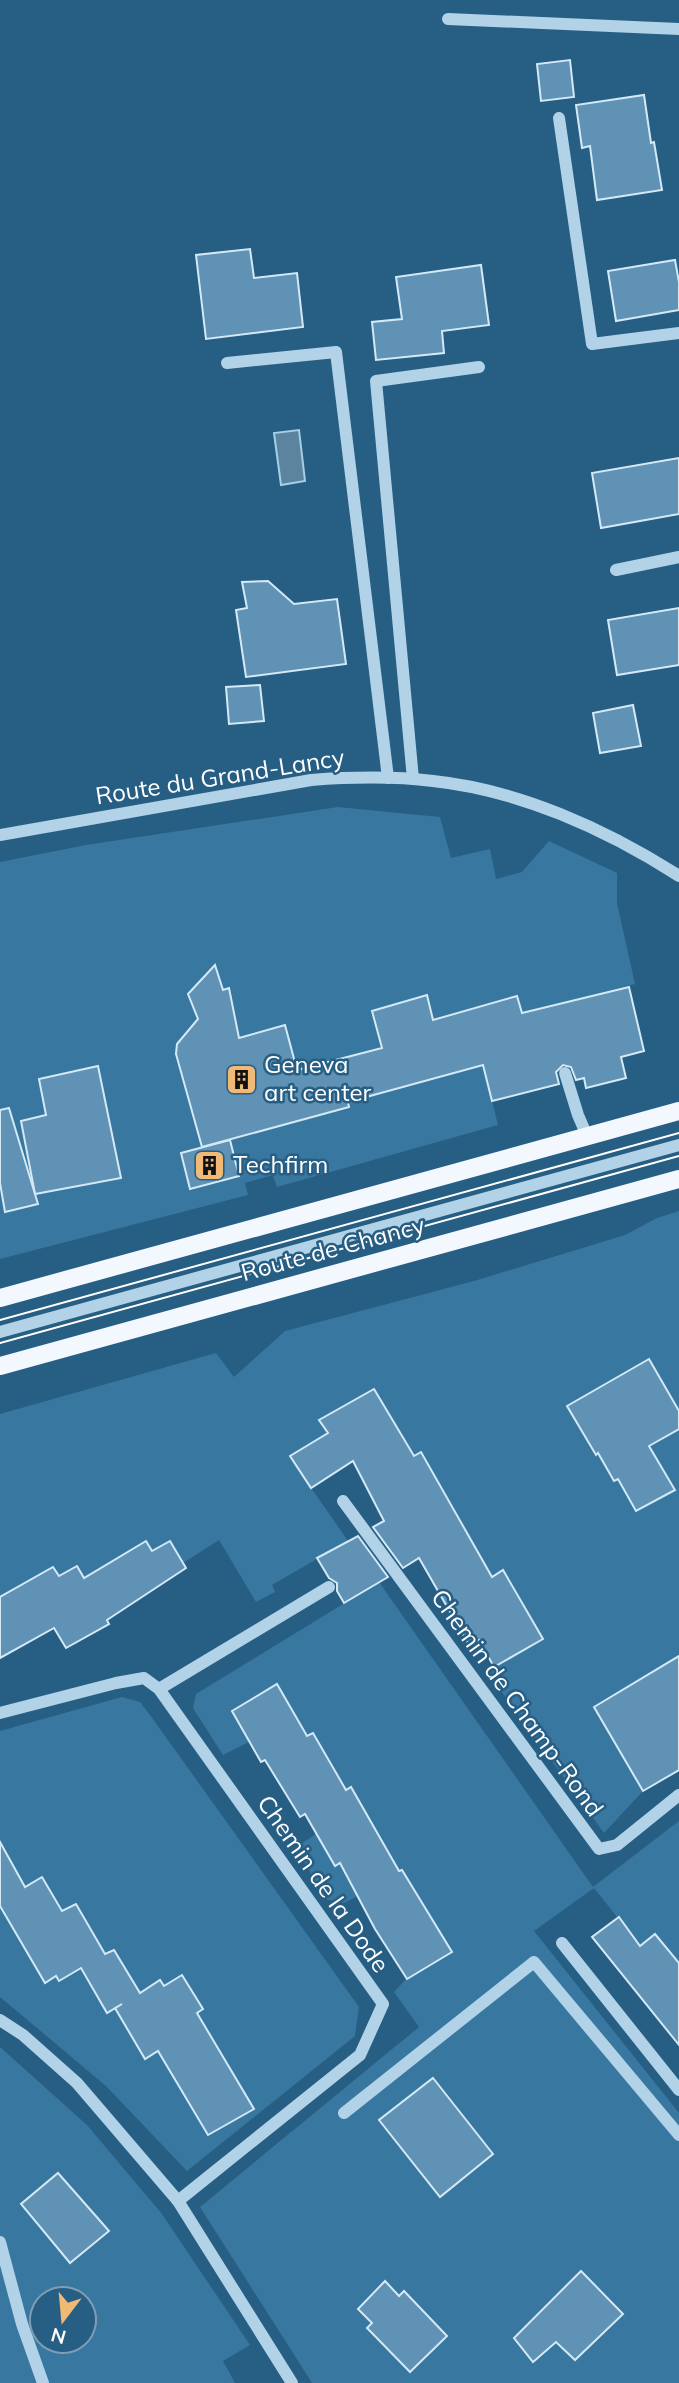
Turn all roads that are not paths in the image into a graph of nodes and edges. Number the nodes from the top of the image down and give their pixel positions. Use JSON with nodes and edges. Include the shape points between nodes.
{"nodes":[{"id":1,"x":448,"y":19,"type":"dead end"},
{"id":2,"x":679,"y":29,"type":"edge"},
{"id":3,"x":559,"y":118,"type":"dead end"},
{"id":4,"x":679,"y":333,"type":"edge"},
{"id":5,"x":227,"y":363,"type":"dead end"},
{"id":6,"x":479,"y":367,"type":"dead end"},
{"id":7,"x":679,"y":557,"type":"edge"},
{"id":8,"x":616,"y":570,"type":"dead end"},
{"id":9,"x":388,"y":778,"type":"junction"},
{"id":10,"x":413,"y":779,"type":"junction"},
{"id":11,"x":0,"y":835,"type":"edge"},
{"id":12,"x":679,"y":876,"type":"edge"},
{"id":13,"x":565,"y":1073,"type":"dead end"},
{"id":14,"x":679,"y":1111,"type":"edge"},
{"id":15,"x":587,"y":1136,"type":"junction"},
{"id":16,"x":679,"y":1145,"type":"edge"},
{"id":17,"x":679,"y":1179,"type":"edge"},
{"id":18,"x":0,"y":1298,"type":"edge"},
{"id":19,"x":0,"y":1332,"type":"edge"},
{"id":20,"x":0,"y":1366,"type":"edge"},
{"id":21,"x":343,"y":1501,"type":"dead end"},
{"id":22,"x":329,"y":1587,"type":"dead end"},
{"id":23,"x":159,"y":1689,"type":"junction"},
{"id":24,"x":0,"y":1713,"type":"edge"},
{"id":25,"x":679,"y":1795,"type":"edge"},
{"id":26,"x":562,"y":1943,"type":"dead end"},
{"id":27,"x":0,"y":2020,"type":"edge"},
{"id":28,"x":679,"y":2090,"type":"edge"},
{"id":29,"x":344,"y":2113,"type":"dead end"},
{"id":30,"x":679,"y":2135,"type":"edge"},
{"id":31,"x":178,"y":2201,"type":"junction"},
{"id":32,"x":0,"y":2242,"type":"edge"},
{"id":33,"x":43,"y":2383,"type":"edge"},
{"id":34,"x":292,"y":2383,"type":"edge"}],
"edges":[{"from":1,"to":2,"type":"street"},
{"from":3,"to":4,"type":"street","via":[[592,344]]},
{"from":5,"to":9,"type":"street","via":[[336,352]]},
{"from":6,"to":10,"type":"street","via":[[376,381]]},
{"from":7,"to":8,"type":"street"},
{"from":9,"to":10,"type":"street","name":"Route du Grand-Lancy"},
{"from":9,"to":11,"type":"street","name":"Route du Grand-Lancy","via":[[311,780]]},
{"from":10,"to":12,"type":"street","name":"Route du Grand-Lancy","via":[[481,789],[541,808],[608,836]]},
{"from":13,"to":15,"type":"street"},
{"from":14,"to":15,"type":"main road","name":"Route de Chancy"},
{"from":15,"to":18,"type":"main road","name":"Route de Chancy"},
{"from":16,"to":19,"type":"street"},
{"from":17,"to":20,"type":"main road","name":"Route de Chancy"},
{"from":21,"to":25,"type":"street","name":"Chemin de Champ-Rond","via":[[599,1849],[617,1845]]},
{"from":22,"to":23,"type":"street"},
{"from":23,"to":24,"type":"street","via":[[144,1678],[116,1682]]},
{"from":23,"to":31,"type":"street","name":"Chemin de la Dode","via":[[383,2004],[360,2055]]},
{"from":26,"to":28,"type":"street"},
{"from":27,"to":31,"type":"street","via":[[78,2083]]},
{"from":29,"to":30,"type":"street","via":[[534,1962]]},
{"from":31,"to":34,"type":"street"},
{"from":32,"to":33,"type":"street"}]}
